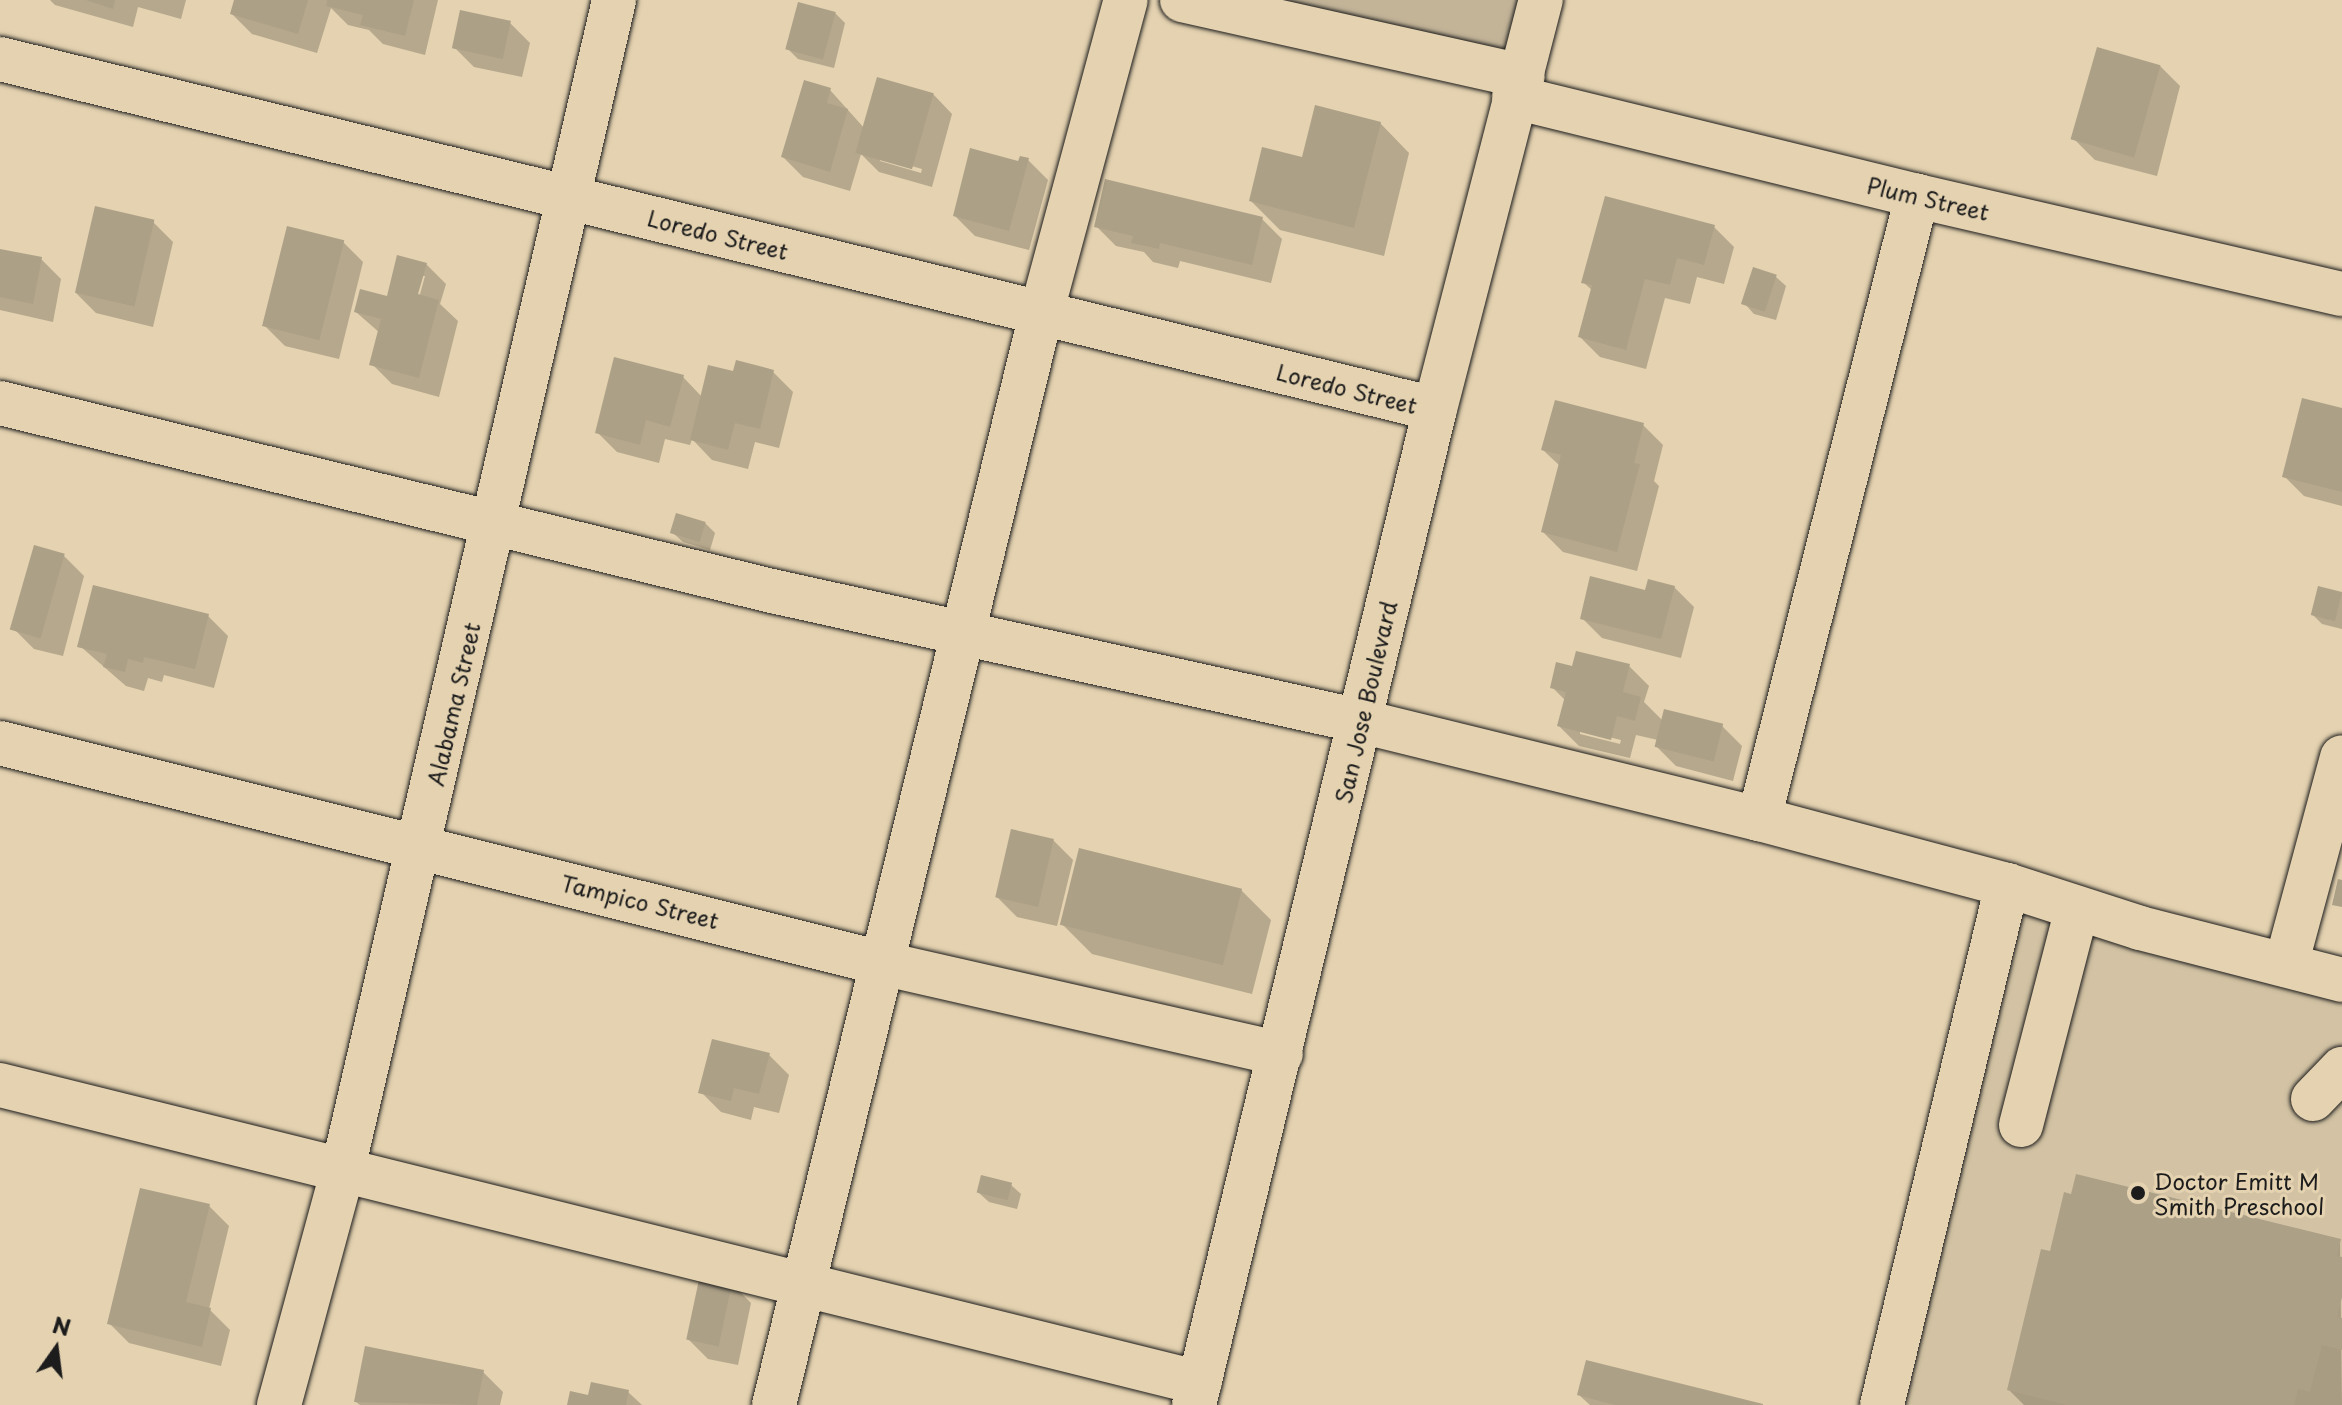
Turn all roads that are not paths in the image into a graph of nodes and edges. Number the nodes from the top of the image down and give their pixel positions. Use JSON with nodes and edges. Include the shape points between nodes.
{"nodes":[{"id":1,"x":614,"y":0,"type":"edge"},
{"id":2,"x":1126,"y":0,"type":"edge"},
{"id":3,"x":1182,"y":0,"type":"edge"},
{"id":4,"x":1541,"y":0,"type":"edge"},
{"id":5,"x":0,"y":59,"type":"edge"},
{"id":6,"x":1519,"y":86,"type":"junction"},
{"id":7,"x":1917,"y":196,"type":"junction"},
{"id":8,"x":567,"y":197,"type":"junction"},
{"id":9,"x":2342,"y":294,"type":"edge"},
{"id":10,"x":1041,"y":314,"type":"junction"},
{"id":11,"x":0,"y":403,"type":"edge"},
{"id":12,"x":1435,"y":409,"type":"junction"},
{"id":13,"x":495,"y":522,"type":"junction"},
{"id":14,"x":963,"y":630,"type":"junction"},
{"id":15,"x":1360,"y":721,"type":"junction"},
{"id":16,"x":0,"y":743,"type":"edge"},
{"id":17,"x":2342,"y":757,"type":"edge"},
{"id":18,"x":1759,"y":819,"type":"junction"},
{"id":19,"x":420,"y":845,"type":"junction"},
{"id":20,"x":2007,"y":885,"type":"junction"},
{"id":21,"x":2077,"y":908,"type":"junction"},
{"id":22,"x":881,"y":963,"type":"junction"},
{"id":23,"x":2286,"y":965,"type":"junction"},
{"id":24,"x":2342,"y":980,"type":"edge"},
{"id":25,"x":1281,"y":1054,"type":"junction"},
{"id":26,"x":0,"y":1085,"type":"edge"},
{"id":27,"x":2021,"y":1125,"type":"dead end"},
{"id":28,"x":342,"y":1173,"type":"junction"},
{"id":29,"x":803,"y":1285,"type":"junction"},
{"id":30,"x":1197,"y":1394,"type":"edge"},
{"id":31,"x":279,"y":1405,"type":"edge"},
{"id":32,"x":774,"y":1405,"type":"edge"},
{"id":33,"x":1882,"y":1405,"type":"edge"}],
"edges":[{"from":1,"to":8,"type":"street","name":"Alabama Street"},
{"from":2,"to":10,"type":"street"},
{"from":3,"to":6,"type":"street","name":"Plum Street"},
{"from":4,"to":6,"type":"street","name":"San Jose Boulevard"},
{"from":5,"to":8,"type":"street","name":"Loredo Street"},
{"from":6,"to":7,"type":"street","name":"Plum Street"},
{"from":6,"to":12,"type":"street","name":"San Jose Boulevard"},
{"from":7,"to":9,"type":"street","name":"Plum Street"},
{"from":7,"to":18,"type":"street"},
{"from":8,"to":10,"type":"street","name":"Loredo Street"},
{"from":8,"to":13,"type":"street","name":"Alabama Street"},
{"from":10,"to":12,"type":"street","name":"Loredo Street"},
{"from":10,"to":14,"type":"street"},
{"from":11,"to":13,"type":"street"},
{"from":12,"to":15,"type":"street","name":"San Jose Boulevard"},
{"from":13,"to":14,"type":"street","via":[[772,591]]},
{"from":13,"to":19,"type":"street","name":"Alabama Street"},
{"from":14,"to":15,"type":"street"},
{"from":14,"to":22,"type":"street"},
{"from":15,"to":18,"type":"street"},
{"from":15,"to":25,"type":"street","name":"San Jose Boulevard"},
{"from":16,"to":19,"type":"street","name":"Tampico Street"},
{"from":17,"to":23,"type":"street"},
{"from":18,"to":20,"type":"street"},
{"from":19,"to":22,"type":"street","name":"Tampico Street"},
{"from":19,"to":28,"type":"street","name":"Alabama Street"},
{"from":20,"to":21,"type":"street"},
{"from":20,"to":33,"type":"street"},
{"from":21,"to":23,"type":"street"},
{"from":21,"to":27,"type":"street"},
{"from":22,"to":25,"type":"street","name":"Tampico Street"},
{"from":22,"to":29,"type":"street"},
{"from":23,"to":24,"type":"street"},
{"from":25,"to":30,"type":"street","name":"San Jose Boulevard"},
{"from":26,"to":28,"type":"street"},
{"from":28,"to":29,"type":"street"},
{"from":28,"to":31,"type":"street","name":"Alabama Street"},
{"from":29,"to":30,"type":"street"},
{"from":29,"to":32,"type":"street"}]}
